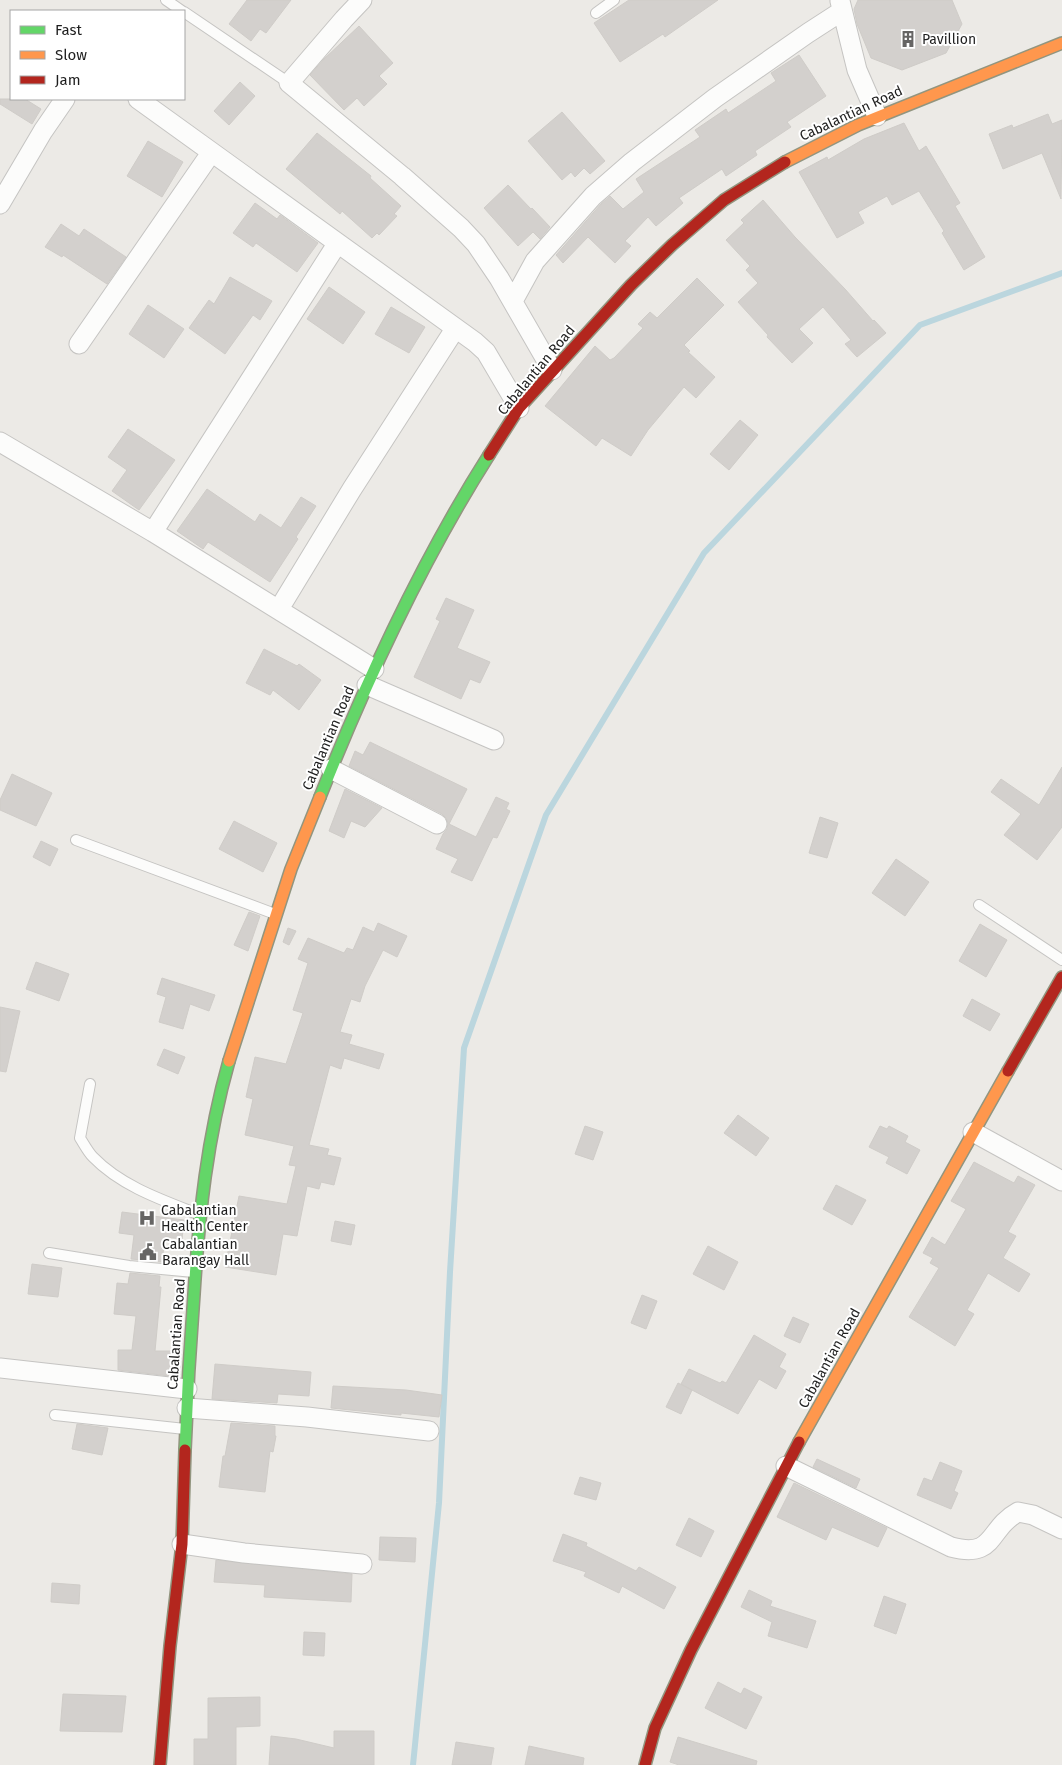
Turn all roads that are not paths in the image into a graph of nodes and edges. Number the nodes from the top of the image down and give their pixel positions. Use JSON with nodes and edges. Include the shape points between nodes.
{"nodes":[{"id":1,"x":166,"y":0,"type":"edge"},
{"id":2,"x":362,"y":0,"type":"edge"},
{"id":3,"x":614,"y":0,"type":"edge"},
{"id":4,"x":841,"y":6,"type":"edge"},
{"id":5,"x":180,"y":10,"type":"edge"},
{"id":6,"x":185,"y":13,"type":"edge"},
{"id":7,"x":596,"y":13,"type":"dead end"},
{"id":8,"x":1062,"y":42,"type":"edge"},
{"id":9,"x":288,"y":83,"type":"junction"},
{"id":10,"x":64,"y":100,"type":"edge"},
{"id":11,"x":139,"y":100,"type":"edge"},
{"id":12,"x":877,"y":116,"type":"junction"},
{"id":13,"x":211,"y":153,"type":"junction"},
{"id":14,"x":0,"y":204,"type":"edge"},
{"id":15,"x":337,"y":244,"type":"junction"},
{"id":16,"x":513,"y":301,"type":"junction"},
{"id":17,"x":455,"y":329,"type":"junction"},
{"id":18,"x":79,"y":344,"type":"dead end"},
{"id":19,"x":552,"y":370,"type":"junction"},
{"id":20,"x":520,"y":408,"type":"junction"},
{"id":21,"x":0,"y":442,"type":"edge"},
{"id":22,"x":153,"y":532,"type":"junction"},
{"id":23,"x":279,"y":609,"type":"junction"},
{"id":24,"x":370,"y":677,"type":"junction"},
{"id":25,"x":494,"y":740,"type":"dead end"},
{"id":26,"x":331,"y":769,"type":"junction"},
{"id":27,"x":437,"y":824,"type":"dead end"},
{"id":28,"x":76,"y":840,"type":"dead end"},
{"id":29,"x":979,"y":905,"type":"dead end"},
{"id":30,"x":276,"y":914,"type":"junction"},
{"id":31,"x":1062,"y":960,"type":"edge"},
{"id":32,"x":1062,"y":977,"type":"edge"},
{"id":33,"x":90,"y":1084,"type":"dead end"},
{"id":34,"x":973,"y":1132,"type":"junction"},
{"id":35,"x":1062,"y":1181,"type":"edge"},
{"id":36,"x":199,"y":1215,"type":"junction"},
{"id":37,"x":49,"y":1253,"type":"dead end"},
{"id":38,"x":195,"y":1272,"type":"junction"},
{"id":39,"x":0,"y":1368,"type":"edge"},
{"id":40,"x":187,"y":1389,"type":"junction"},
{"id":41,"x":187,"y":1408,"type":"junction"},
{"id":42,"x":55,"y":1415,"type":"dead end"},
{"id":43,"x":186,"y":1429,"type":"junction"},
{"id":44,"x":429,"y":1431,"type":"dead end"},
{"id":45,"x":786,"y":1466,"type":"junction"},
{"id":46,"x":1062,"y":1530,"type":"edge"},
{"id":47,"x":182,"y":1544,"type":"junction"},
{"id":48,"x":362,"y":1564,"type":"dead end"},
{"id":49,"x":160,"y":1765,"type":"edge"},
{"id":50,"x":645,"y":1765,"type":"edge"}],
"edges":[{"from":1,"to":5,"type":"lane"},
{"from":2,"to":9,"type":"street"},
{"from":3,"to":7,"type":"lane"},
{"from":4,"to":12,"type":"street","via":[[857,70]]},
{"from":4,"to":16,"type":"street","via":[[715,98],[593,196],[536,261]]},
{"from":6,"to":9,"type":"lane"},
{"from":8,"to":12,"type":"street","name":"Cabalantian Road"},
{"from":9,"to":16,"type":"street","via":[[461,228],[476,244]]},
{"from":10,"to":14,"type":"street"},
{"from":11,"to":13,"type":"street"},
{"from":12,"to":19,"type":"street","name":"Cabalantian Road","via":[[782,163],[724,200],[631,285]]},
{"from":13,"to":15,"type":"street"},
{"from":13,"to":18,"type":"street"},
{"from":15,"to":17,"type":"street"},
{"from":15,"to":22,"type":"street"},
{"from":16,"to":19,"type":"street"},
{"from":17,"to":20,"type":"street","via":[[486,352]]},
{"from":17,"to":23,"type":"street"},
{"from":19,"to":20,"type":"street","name":"Cabalantian Road"},
{"from":20,"to":24,"type":"street","name":"Cabalantian Road","via":[[471,484]]},
{"from":21,"to":22,"type":"street"},
{"from":22,"to":23,"type":"street"},
{"from":23,"to":24,"type":"street"},
{"from":24,"to":25,"type":"street"},
{"from":24,"to":26,"type":"street","name":"Cabalantian Road"},
{"from":26,"to":27,"type":"street"},
{"from":26,"to":30,"type":"street","name":"Cabalantian Road"},
{"from":28,"to":30,"type":"lane"},
{"from":29,"to":31,"type":"lane"},
{"from":30,"to":36,"type":"street","name":"Cabalantian Road","via":[[228,1063],[212,1126]]},
{"from":32,"to":34,"type":"street","name":"Cabalantian Road"},
{"from":33,"to":36,"type":"lane","via":[[80,1138],[92,1157],[150,1196]]},
{"from":34,"to":35,"type":"street"},
{"from":34,"to":45,"type":"street","name":"Cabalantian Road"},
{"from":36,"to":38,"type":"street","name":"Cabalantian Road"},
{"from":37,"to":38,"type":"lane","via":[[129,1266]]},
{"from":38,"to":40,"type":"street","name":"Cabalantian Road"},
{"from":39,"to":40,"type":"street"},
{"from":40,"to":41,"type":"street","name":"Cabalantian Road"},
{"from":41,"to":43,"type":"street","name":"Cabalantian Road"},
{"from":41,"to":44,"type":"street"},
{"from":42,"to":43,"type":"lane"},
{"from":43,"to":47,"type":"street","name":"Cabalantian Road"},
{"from":45,"to":46,"type":"street","via":[[964,1551],[979,1549],[989,1543],[1003,1523],[1018,1512],[1033,1515]]},
{"from":45,"to":50,"type":"street","name":"Cabalantian Road","via":[[687,1659],[655,1728]]},
{"from":47,"to":48,"type":"street"},
{"from":47,"to":49,"type":"street","name":"Cabalantian Road"}]}
